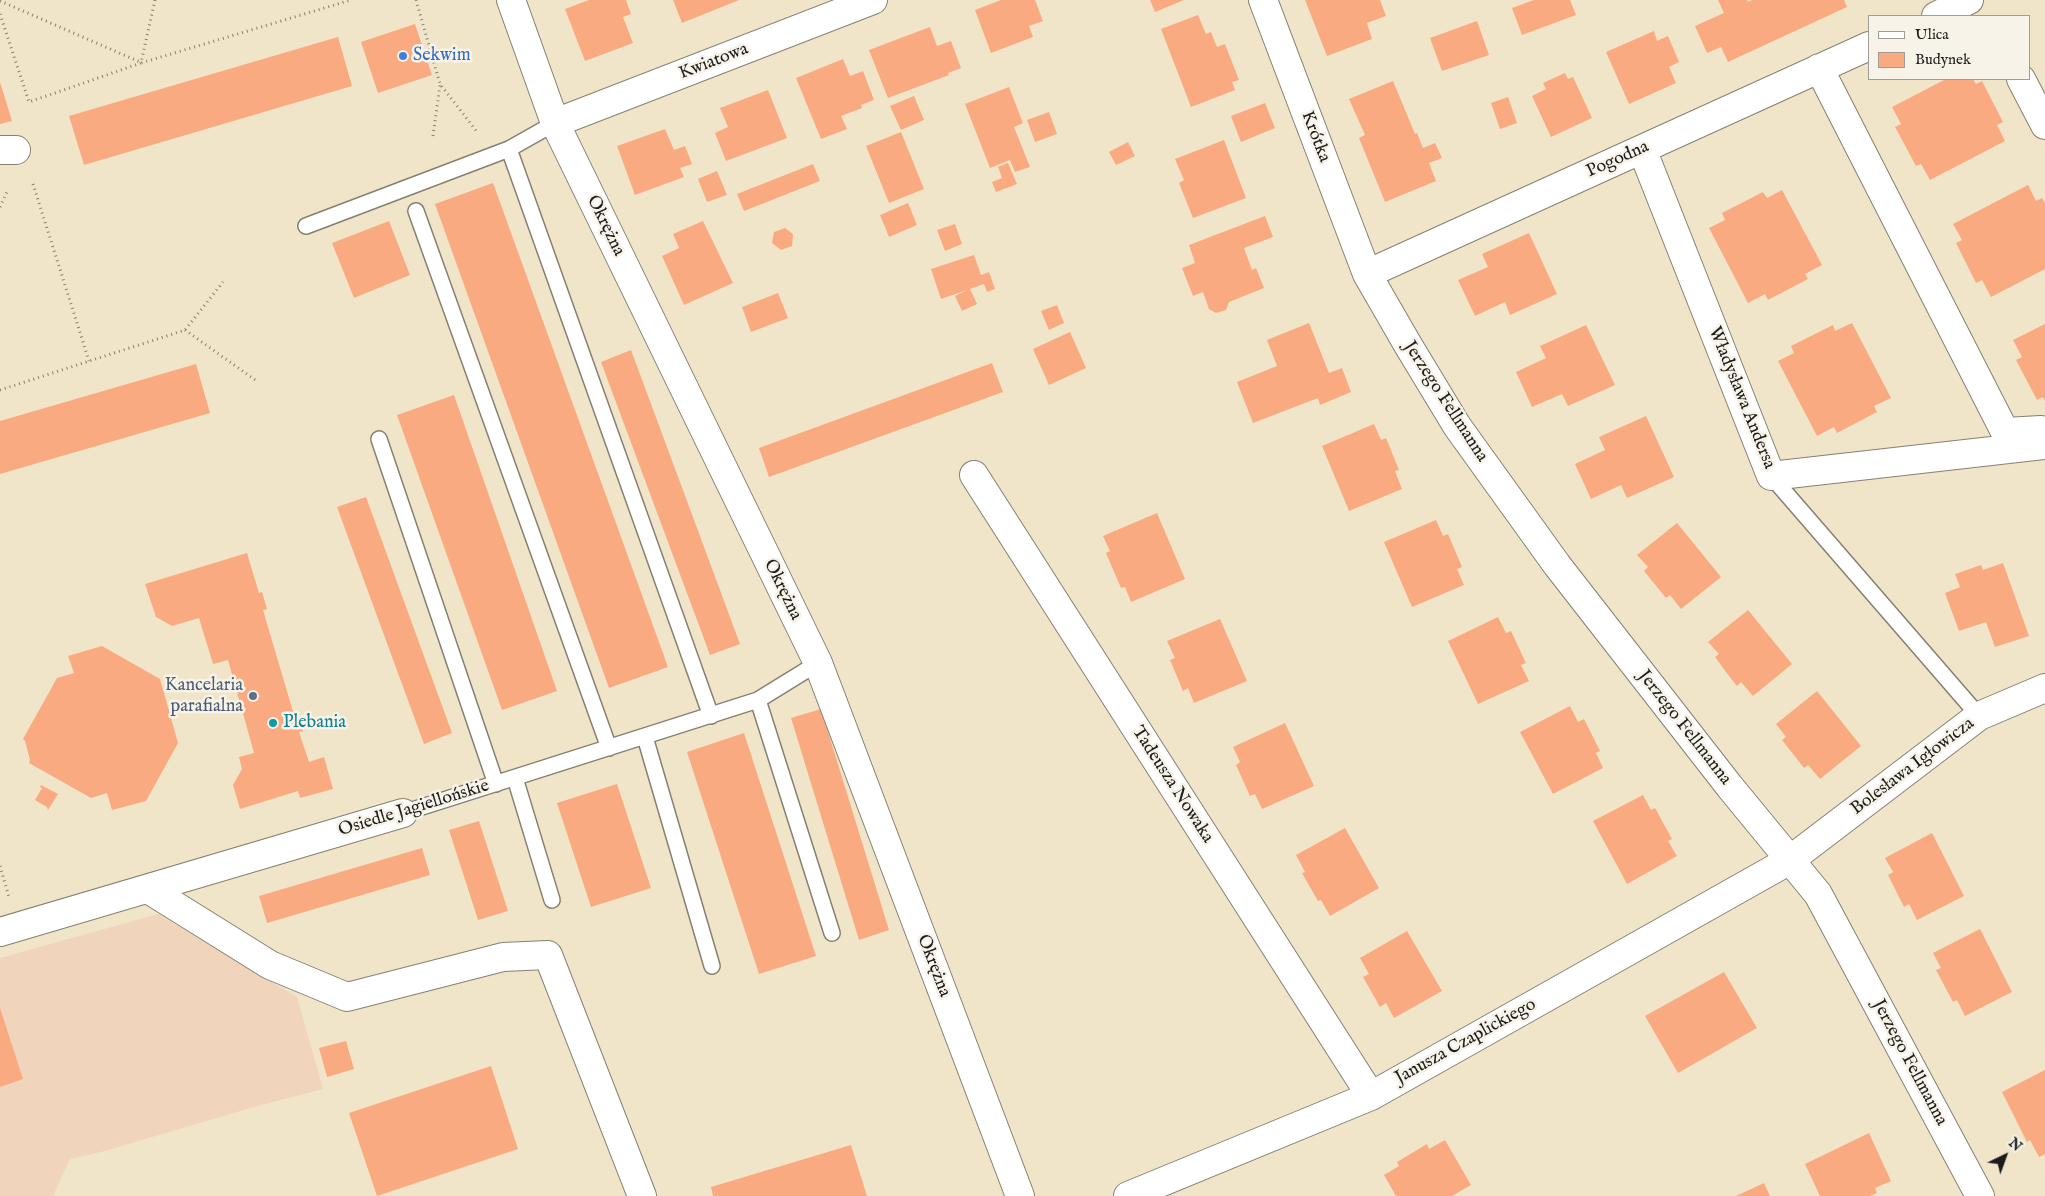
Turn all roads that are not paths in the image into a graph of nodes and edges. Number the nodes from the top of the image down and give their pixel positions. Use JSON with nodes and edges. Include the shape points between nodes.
{"nodes":[{"id":1,"x":511,"y":0,"type":"edge"},
{"id":2,"x":873,"y":0,"type":"edge"},
{"id":3,"x":1263,"y":0,"type":"edge"},
{"id":4,"x":1970,"y":0,"type":"edge"},
{"id":5,"x":1938,"y":15,"type":"edge"},
{"id":6,"x":1868,"y":46,"type":"edge"},
{"id":7,"x":1819,"y":68,"type":"junction"},
{"id":8,"x":2022,"y":80,"type":"edge"},
{"id":9,"x":555,"y":123,"type":"junction"},
{"id":10,"x":2045,"y":125,"type":"edge"},
{"id":11,"x":509,"y":149,"type":"junction"},
{"id":12,"x":1642,"y":149,"type":"junction"},
{"id":13,"x":416,"y":211,"type":"dead end"},
{"id":14,"x":306,"y":226,"type":"dead end"},
{"id":15,"x":1366,"y":274,"type":"junction"},
{"id":16,"x":2045,"y":430,"type":"edge"},
{"id":17,"x":379,"y":439,"type":"dead end"},
{"id":18,"x":2045,"y":445,"type":"edge"},
{"id":19,"x":974,"y":475,"type":"dead end"},
{"id":20,"x":1771,"y":476,"type":"junction"},
{"id":21,"x":818,"y":663,"type":"junction"},
{"id":22,"x":2045,"y":688,"type":"edge"},
{"id":23,"x":758,"y":700,"type":"junction"},
{"id":24,"x":710,"y":716,"type":"junction"},
{"id":25,"x":1980,"y":716,"type":"junction"},
{"id":26,"x":645,"y":737,"type":"junction"},
{"id":27,"x":610,"y":748,"type":"junction"},
{"id":28,"x":515,"y":778,"type":"junction"},
{"id":29,"x":496,"y":784,"type":"junction"},
{"id":30,"x":403,"y":813,"type":"joint"},
{"id":31,"x":1790,"y":860,"type":"junction"},
{"id":32,"x":148,"y":889,"type":"junction"},
{"id":33,"x":552,"y":900,"type":"dead end"},
{"id":34,"x":0,"y":932,"type":"edge"},
{"id":35,"x":832,"y":933,"type":"dead end"},
{"id":36,"x":712,"y":966,"type":"dead end"},
{"id":37,"x":1370,"y":1096,"type":"junction"},
{"id":38,"x":642,"y":1196,"type":"edge"},
{"id":39,"x":1020,"y":1196,"type":"edge"},
{"id":40,"x":1128,"y":1196,"type":"edge"},
{"id":41,"x":1980,"y":1196,"type":"edge"}],
"edges":[{"from":1,"to":9,"type":"street","name":"Okrężna"},
{"from":2,"to":9,"type":"street","name":"Kwiatowa"},
{"from":3,"to":15,"type":"street","name":"Krótka"},
{"from":4,"to":5,"type":"street"},
{"from":6,"to":7,"type":"street","name":"Pogodna"},
{"from":7,"to":12,"type":"street","name":"Pogodna"},
{"from":7,"to":16,"type":"street","via":[[2005,432]]},
{"from":8,"to":10,"type":"street"},
{"from":9,"to":11,"type":"lane"},
{"from":9,"to":21,"type":"street","name":"Okrężna"},
{"from":11,"to":14,"type":"lane"},
{"from":11,"to":24,"type":"lane"},
{"from":12,"to":15,"type":"street","name":"Pogodna"},
{"from":12,"to":20,"type":"street","name":"Władysława Andersa"},
{"from":13,"to":27,"type":"lane"},
{"from":15,"to":31,"type":"street","name":"Jerzego Fellmanna","via":[[1457,426],[1551,557]]},
{"from":17,"to":29,"type":"lane"},
{"from":18,"to":20,"type":"street","name":"Władysława Andersa"},
{"from":19,"to":37,"type":"street","name":"Tadeusza Nowaka"},
{"from":20,"to":25,"type":"lane"},
{"from":21,"to":23,"type":"lane","name":"Osiedle Jagiellońskie"},
{"from":21,"to":39,"type":"street","name":"Okrężna"},
{"from":22,"to":25,"type":"street","name":"Bolesława Igłowicza"},
{"from":23,"to":24,"type":"lane","name":"Osiedle Jagiellońskie"},
{"from":23,"to":35,"type":"lane"},
{"from":24,"to":26,"type":"lane","name":"Osiedle Jagiellońskie"},
{"from":25,"to":31,"type":"street","name":"Bolesława Igłowicza"},
{"from":26,"to":27,"type":"lane","name":"Osiedle Jagiellońskie"},
{"from":26,"to":36,"type":"lane"},
{"from":27,"to":28,"type":"lane","name":"Osiedle Jagiellońskie"},
{"from":28,"to":29,"type":"lane","name":"Osiedle Jagiellońskie"},
{"from":28,"to":33,"type":"lane"},
{"from":29,"to":30,"type":"lane","name":"Osiedle Jagiellońskie"},
{"from":30,"to":32,"type":"street","name":"Osiedle Jagiellońskie"},
{"from":31,"to":37,"type":"street","name":"Janusza Czaplickiego"},
{"from":31,"to":41,"type":"street","name":"Jerzego Fellmanna","via":[[1818,894]]},
{"from":32,"to":34,"type":"street","name":"Osiedle Jagiellońskie"},
{"from":32,"to":38,"type":"street","via":[[270,965],[347,997],[503,957],[548,955]]},
{"from":37,"to":40,"type":"street","name":"Janusza Czaplickiego"}]}
